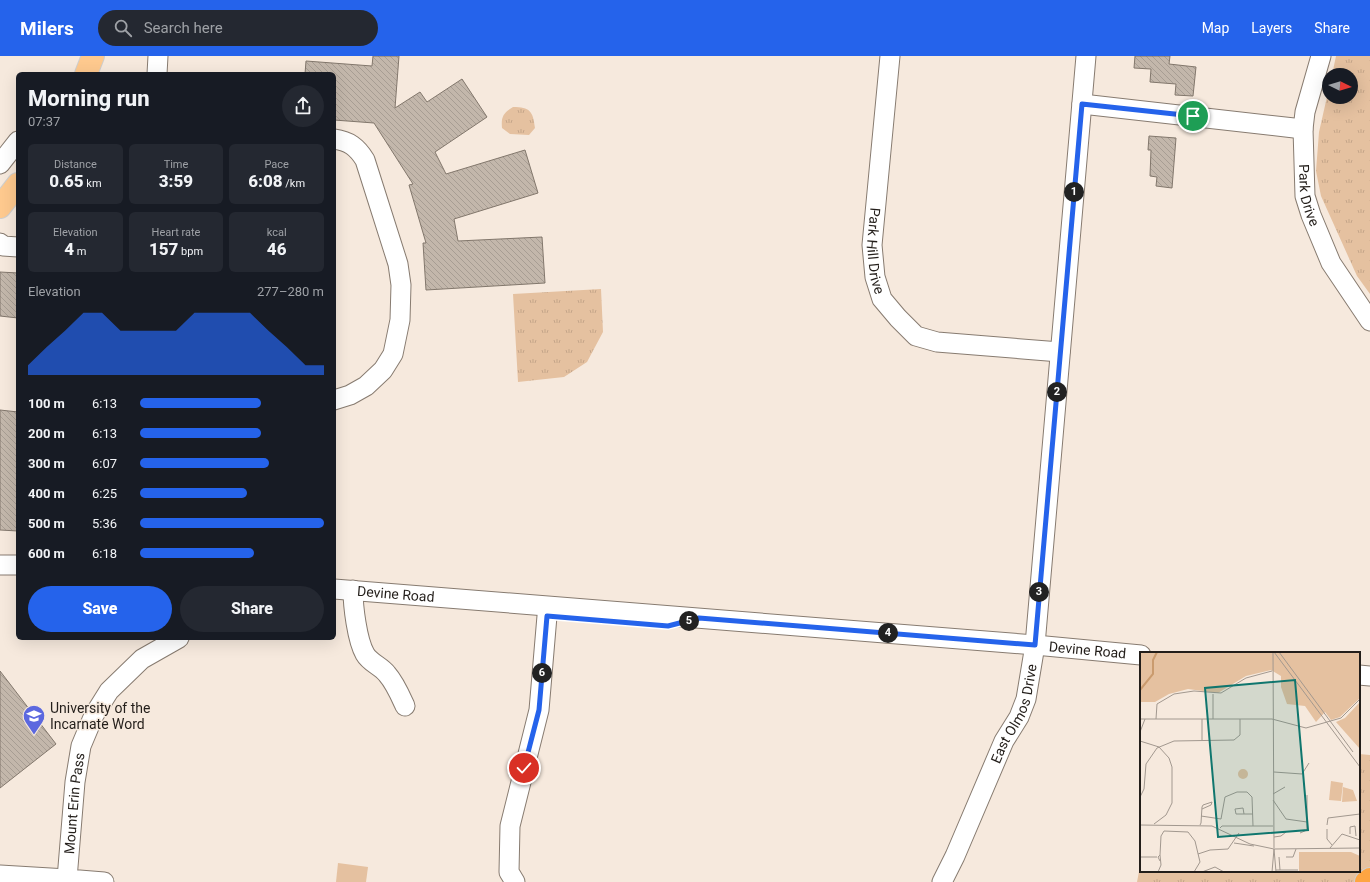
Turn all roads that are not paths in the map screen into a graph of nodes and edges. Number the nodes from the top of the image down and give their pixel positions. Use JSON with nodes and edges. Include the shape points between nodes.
{"nodes":[{"id":1,"x":93,"y":56,"type":"edge"},
{"id":2,"x":158,"y":56,"type":"edge"},
{"id":3,"x":890,"y":56,"type":"edge"},
{"id":4,"x":1086,"y":56,"type":"edge"},
{"id":5,"x":1321,"y":56,"type":"edge"},
{"id":6,"x":87,"y":72,"type":"edge"},
{"id":7,"x":157,"y":72,"type":"edge"},
{"id":8,"x":1082,"y":104,"type":"junction"},
{"id":9,"x":1303,"y":129,"type":"junction"},
{"id":10,"x":336,"y":140,"type":"edge"},
{"id":11,"x":16,"y":144,"type":"edge"},
{"id":12,"x":0,"y":164,"type":"edge"},
{"id":13,"x":16,"y":187,"type":"edge"},
{"id":14,"x":0,"y":207,"type":"edge"},
{"id":15,"x":0,"y":244,"type":"edge"},
{"id":16,"x":16,"y":247,"type":"edge"},
{"id":17,"x":1370,"y":322,"type":"edge"},
{"id":18,"x":1060,"y":352,"type":"junction"},
{"id":19,"x":336,"y":399,"type":"edge"},
{"id":20,"x":0,"y":565,"type":"edge"},
{"id":21,"x":16,"y":565,"type":"edge"},
{"id":22,"x":336,"y":589,"type":"edge"},
{"id":23,"x":353,"y":590,"type":"junction"},
{"id":24,"x":457,"y":599,"type":"junction"},
{"id":25,"x":547,"y":616,"type":"junction"},
{"id":26,"x":699,"y":618,"type":"junction"},
{"id":27,"x":175,"y":640,"type":"edge"},
{"id":28,"x":1035,"y":645,"type":"junction"},
{"id":29,"x":1140,"y":655,"type":"edge"},
{"id":30,"x":1360,"y":675,"type":"edge"},
{"id":31,"x":1370,"y":676,"type":"edge"},
{"id":32,"x":405,"y":706,"type":"dead end"},
{"id":33,"x":0,"y":875,"type":"edge"},
{"id":34,"x":67,"y":879,"type":"junction"},
{"id":35,"x":1370,"y":879,"type":"edge"},
{"id":36,"x":104,"y":882,"type":"edge"},
{"id":37,"x":515,"y":882,"type":"edge"},
{"id":38,"x":942,"y":882,"type":"edge"},
{"id":39,"x":1366,"y":882,"type":"edge"}],
"edges":[{"from":1,"to":6,"type":"main road"},
{"from":2,"to":7,"type":"street"},
{"from":3,"to":18,"type":"street","name":"Park Hill Drive","via":[[872,245],[875,277],[882,299],[916,336],[937,342]]},
{"from":4,"to":8,"type":"street","name":"East Olmos Drive"},
{"from":5,"to":9,"type":"street","name":"Park Drive","via":[[1305,112]]},
{"from":8,"to":9,"type":"street"},
{"from":8,"to":18,"type":"street","name":"East Olmos Drive"},
{"from":9,"to":17,"type":"street","name":"Park Drive","via":[[1305,196],[1311,215],[1331,263]]},
{"from":10,"to":19,"type":"street","via":[[350,143],[359,150],[365,160],[398,264],[402,285],[400,320],[393,354],[383,370],[366,386]]},
{"from":11,"to":12,"type":"street"},
{"from":13,"to":14,"type":"main road"},
{"from":15,"to":16,"type":"street"},
{"from":18,"to":28,"type":"street","name":"East Olmos Drive"},
{"from":20,"to":21,"type":"street"},
{"from":22,"to":23,"type":"street","name":"Devine Road"},
{"from":23,"to":24,"type":"street","name":"Devine Road"},
{"from":23,"to":32,"type":"street","via":[[363,649],[371,661],[387,673]]},
{"from":24,"to":25,"type":"street","name":"Devine Road","via":[[479,610]]},
{"from":24,"to":26,"type":"street","name":"Devine Road"},
{"from":25,"to":26,"type":"street","name":"Devine Road","via":[[668,626]]},
{"from":25,"to":37,"type":"street","via":[[539,710],[510,826],[509,872]]},
{"from":26,"to":28,"type":"street","name":"Devine Road"},
{"from":27,"to":34,"type":"street","name":"Mount Erin Pass","via":[[142,659],[109,691],[94,715],[81,746],[75,782]]},
{"from":28,"to":29,"type":"street","name":"Devine Road"},
{"from":28,"to":38,"type":"street","name":"East Olmos Drive","via":[[1026,699],[1019,717],[1004,741]]},
{"from":30,"to":31,"type":"street"},
{"from":33,"to":34,"type":"street"},
{"from":34,"to":36,"type":"street"},
{"from":35,"to":39,"type":"highway"}]}
